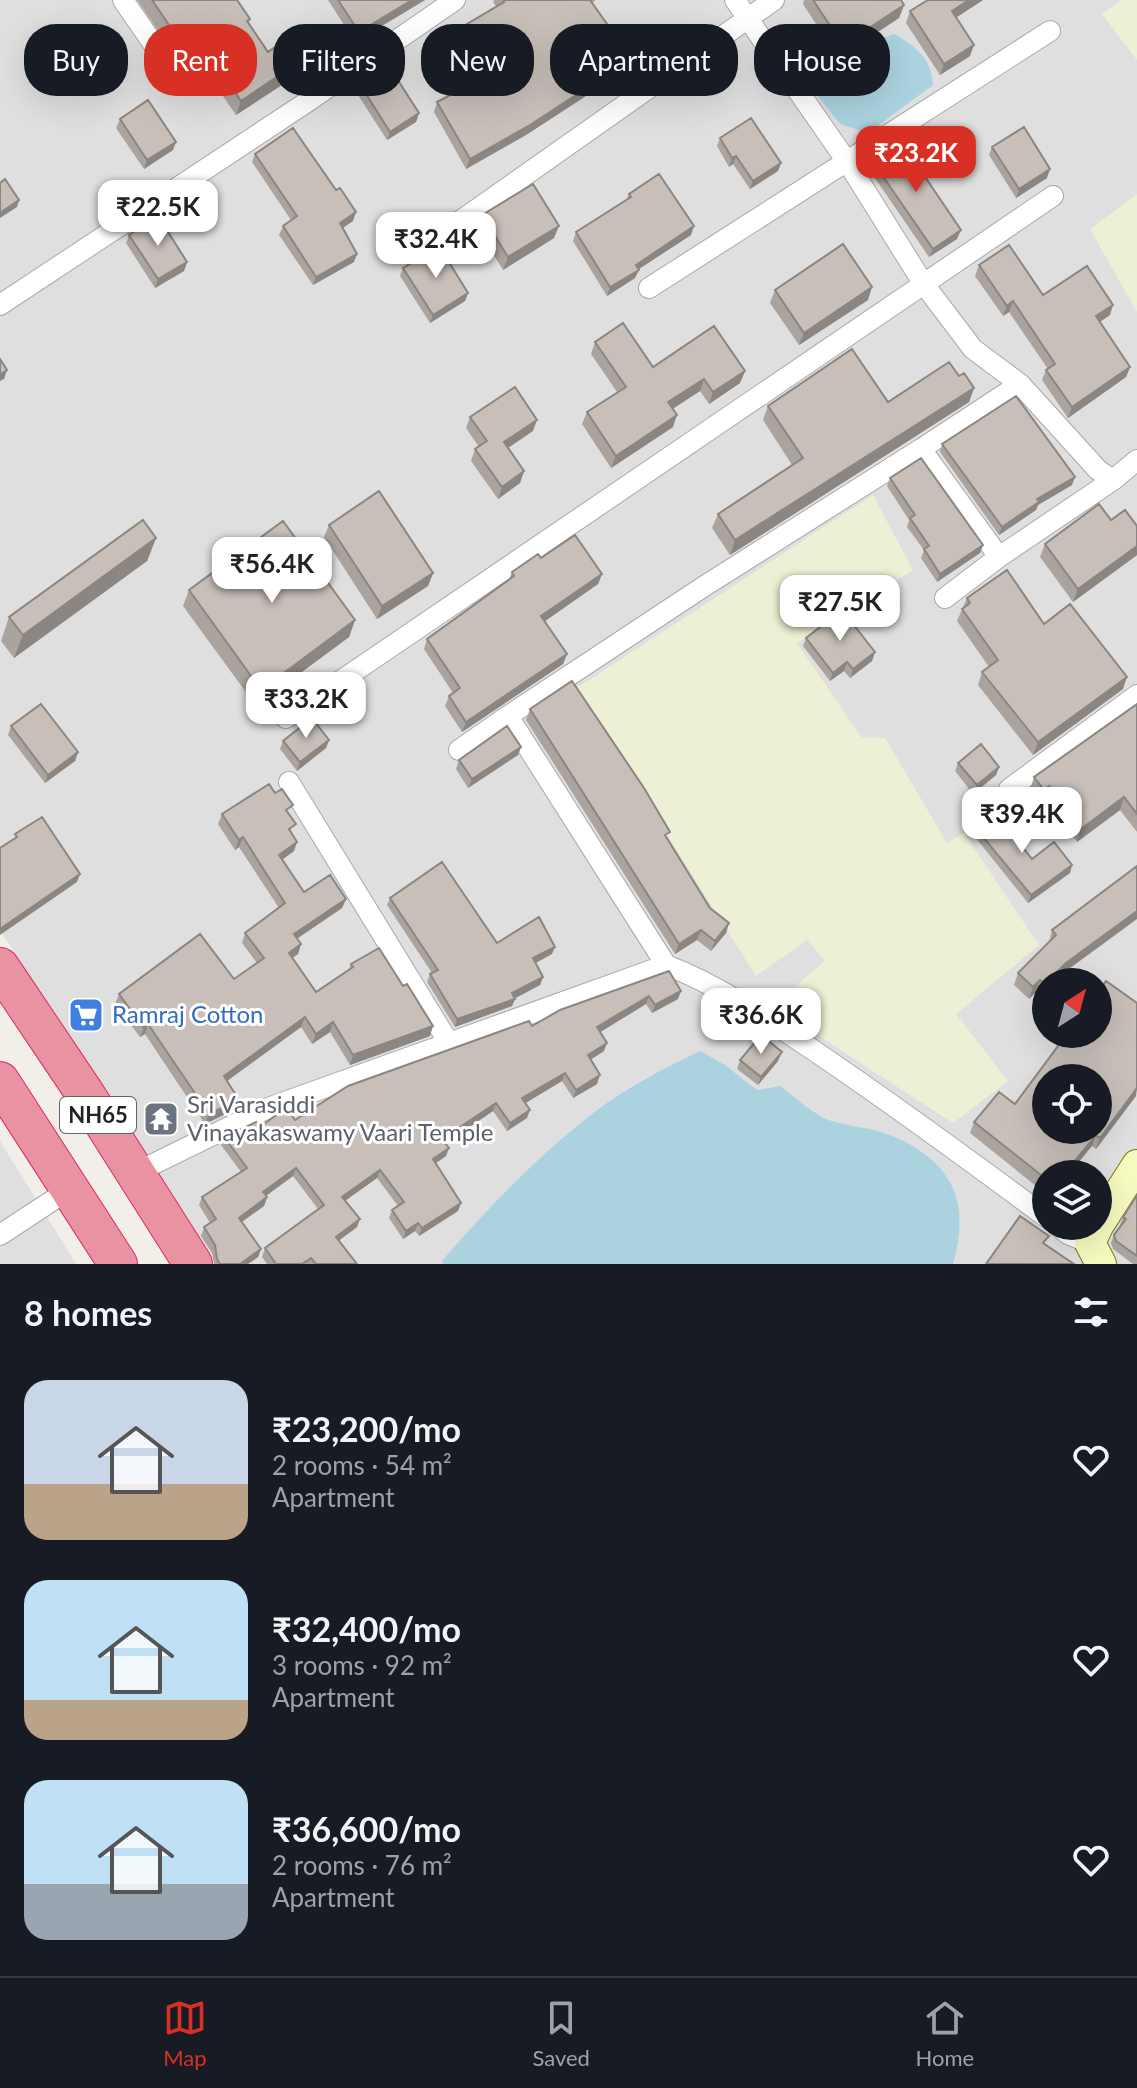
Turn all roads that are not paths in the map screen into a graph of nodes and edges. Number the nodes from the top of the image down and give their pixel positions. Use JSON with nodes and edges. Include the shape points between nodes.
{"nodes":[{"id":1,"x":123,"y":0,"type":"edge"},
{"id":2,"x":455,"y":0,"type":"edge"},
{"id":3,"x":735,"y":0,"type":"edge"},
{"id":4,"x":774,"y":0,"type":"edge"},
{"id":5,"x":748,"y":17,"type":"junction"},
{"id":6,"x":144,"y":30,"type":"edge"},
{"id":7,"x":1050,"y":31,"type":"dead end"},
{"id":8,"x":848,"y":163,"type":"junction"},
{"id":9,"x":1053,"y":196,"type":"dead end"},
{"id":10,"x":436,"y":238,"type":"dead end"},
{"id":11,"x":923,"y":283,"type":"junction"},
{"id":12,"x":649,"y":288,"type":"dead end"},
{"id":13,"x":0,"y":305,"type":"edge"},
{"id":14,"x":1020,"y":384,"type":"junction"},
{"id":15,"x":921,"y":449,"type":"junction"},
{"id":16,"x":1137,"y":460,"type":"edge"},
{"id":17,"x":1113,"y":480,"type":"junction"},
{"id":18,"x":999,"y":557,"type":"junction"},
{"id":19,"x":945,"y":598,"type":"dead end"},
{"id":20,"x":1137,"y":695,"type":"edge"},
{"id":21,"x":508,"y":716,"type":"junction"},
{"id":22,"x":286,"y":718,"type":"dead end"},
{"id":23,"x":459,"y":750,"type":"dead end"},
{"id":24,"x":289,"y":782,"type":"dead end"},
{"id":25,"x":1009,"y":789,"type":"dead end"},
{"id":26,"x":666,"y":965,"type":"junction"},
{"id":27,"x":0,"y":967,"type":"edge"},
{"id":28,"x":449,"y":1043,"type":"junction"},
{"id":29,"x":0,"y":1081,"type":"edge"},
{"id":30,"x":1137,"y":1165,"type":"edge"},
{"id":31,"x":135,"y":1173,"type":"junction"},
{"id":32,"x":70,"y":1189,"type":"junction"},
{"id":33,"x":1032,"y":1207,"type":"edge"},
{"id":34,"x":0,"y":1235,"type":"edge"},
{"id":35,"x":1076,"y":1240,"type":"edge"},
{"id":36,"x":1096,"y":1254,"type":"edge"},
{"id":37,"x":118,"y":1264,"type":"edge"},
{"id":38,"x":193,"y":1264,"type":"edge"}],
"edges":[{"from":1,"to":6,"type":"street"},
{"from":2,"to":13,"type":"street"},
{"from":3,"to":5,"type":"street"},
{"from":4,"to":5,"type":"street"},
{"from":5,"to":8,"type":"street"},
{"from":5,"to":10,"type":"street"},
{"from":7,"to":8,"type":"street"},
{"from":8,"to":11,"type":"street"},
{"from":8,"to":12,"type":"street"},
{"from":9,"to":11,"type":"street"},
{"from":11,"to":14,"type":"street","via":[[973,349]]},
{"from":11,"to":22,"type":"street"},
{"from":14,"to":15,"type":"street"},
{"from":14,"to":17,"type":"street"},
{"from":15,"to":18,"type":"street"},
{"from":15,"to":21,"type":"street"},
{"from":16,"to":17,"type":"street"},
{"from":17,"to":18,"type":"street"},
{"from":18,"to":19,"type":"street"},
{"from":20,"to":25,"type":"street"},
{"from":21,"to":23,"type":"street"},
{"from":21,"to":26,"type":"street"},
{"from":24,"to":28,"type":"street"},
{"from":26,"to":28,"type":"street"},
{"from":26,"to":33,"type":"street","via":[[694,975],[761,1015]]},
{"from":27,"to":31,"type":"highway","number":"NH65"},
{"from":28,"to":31,"type":"street","via":[[268,1108]]},
{"from":29,"to":32,"type":"highway","number":"NH65"},
{"from":30,"to":36,"type":"street","via":[[1098,1226]]},
{"from":31,"to":38,"type":"highway","number":"NH65"},
{"from":32,"to":34,"type":"street"},
{"from":32,"to":37,"type":"highway","number":"NH65"},
{"from":35,"to":36,"type":"street"}]}
